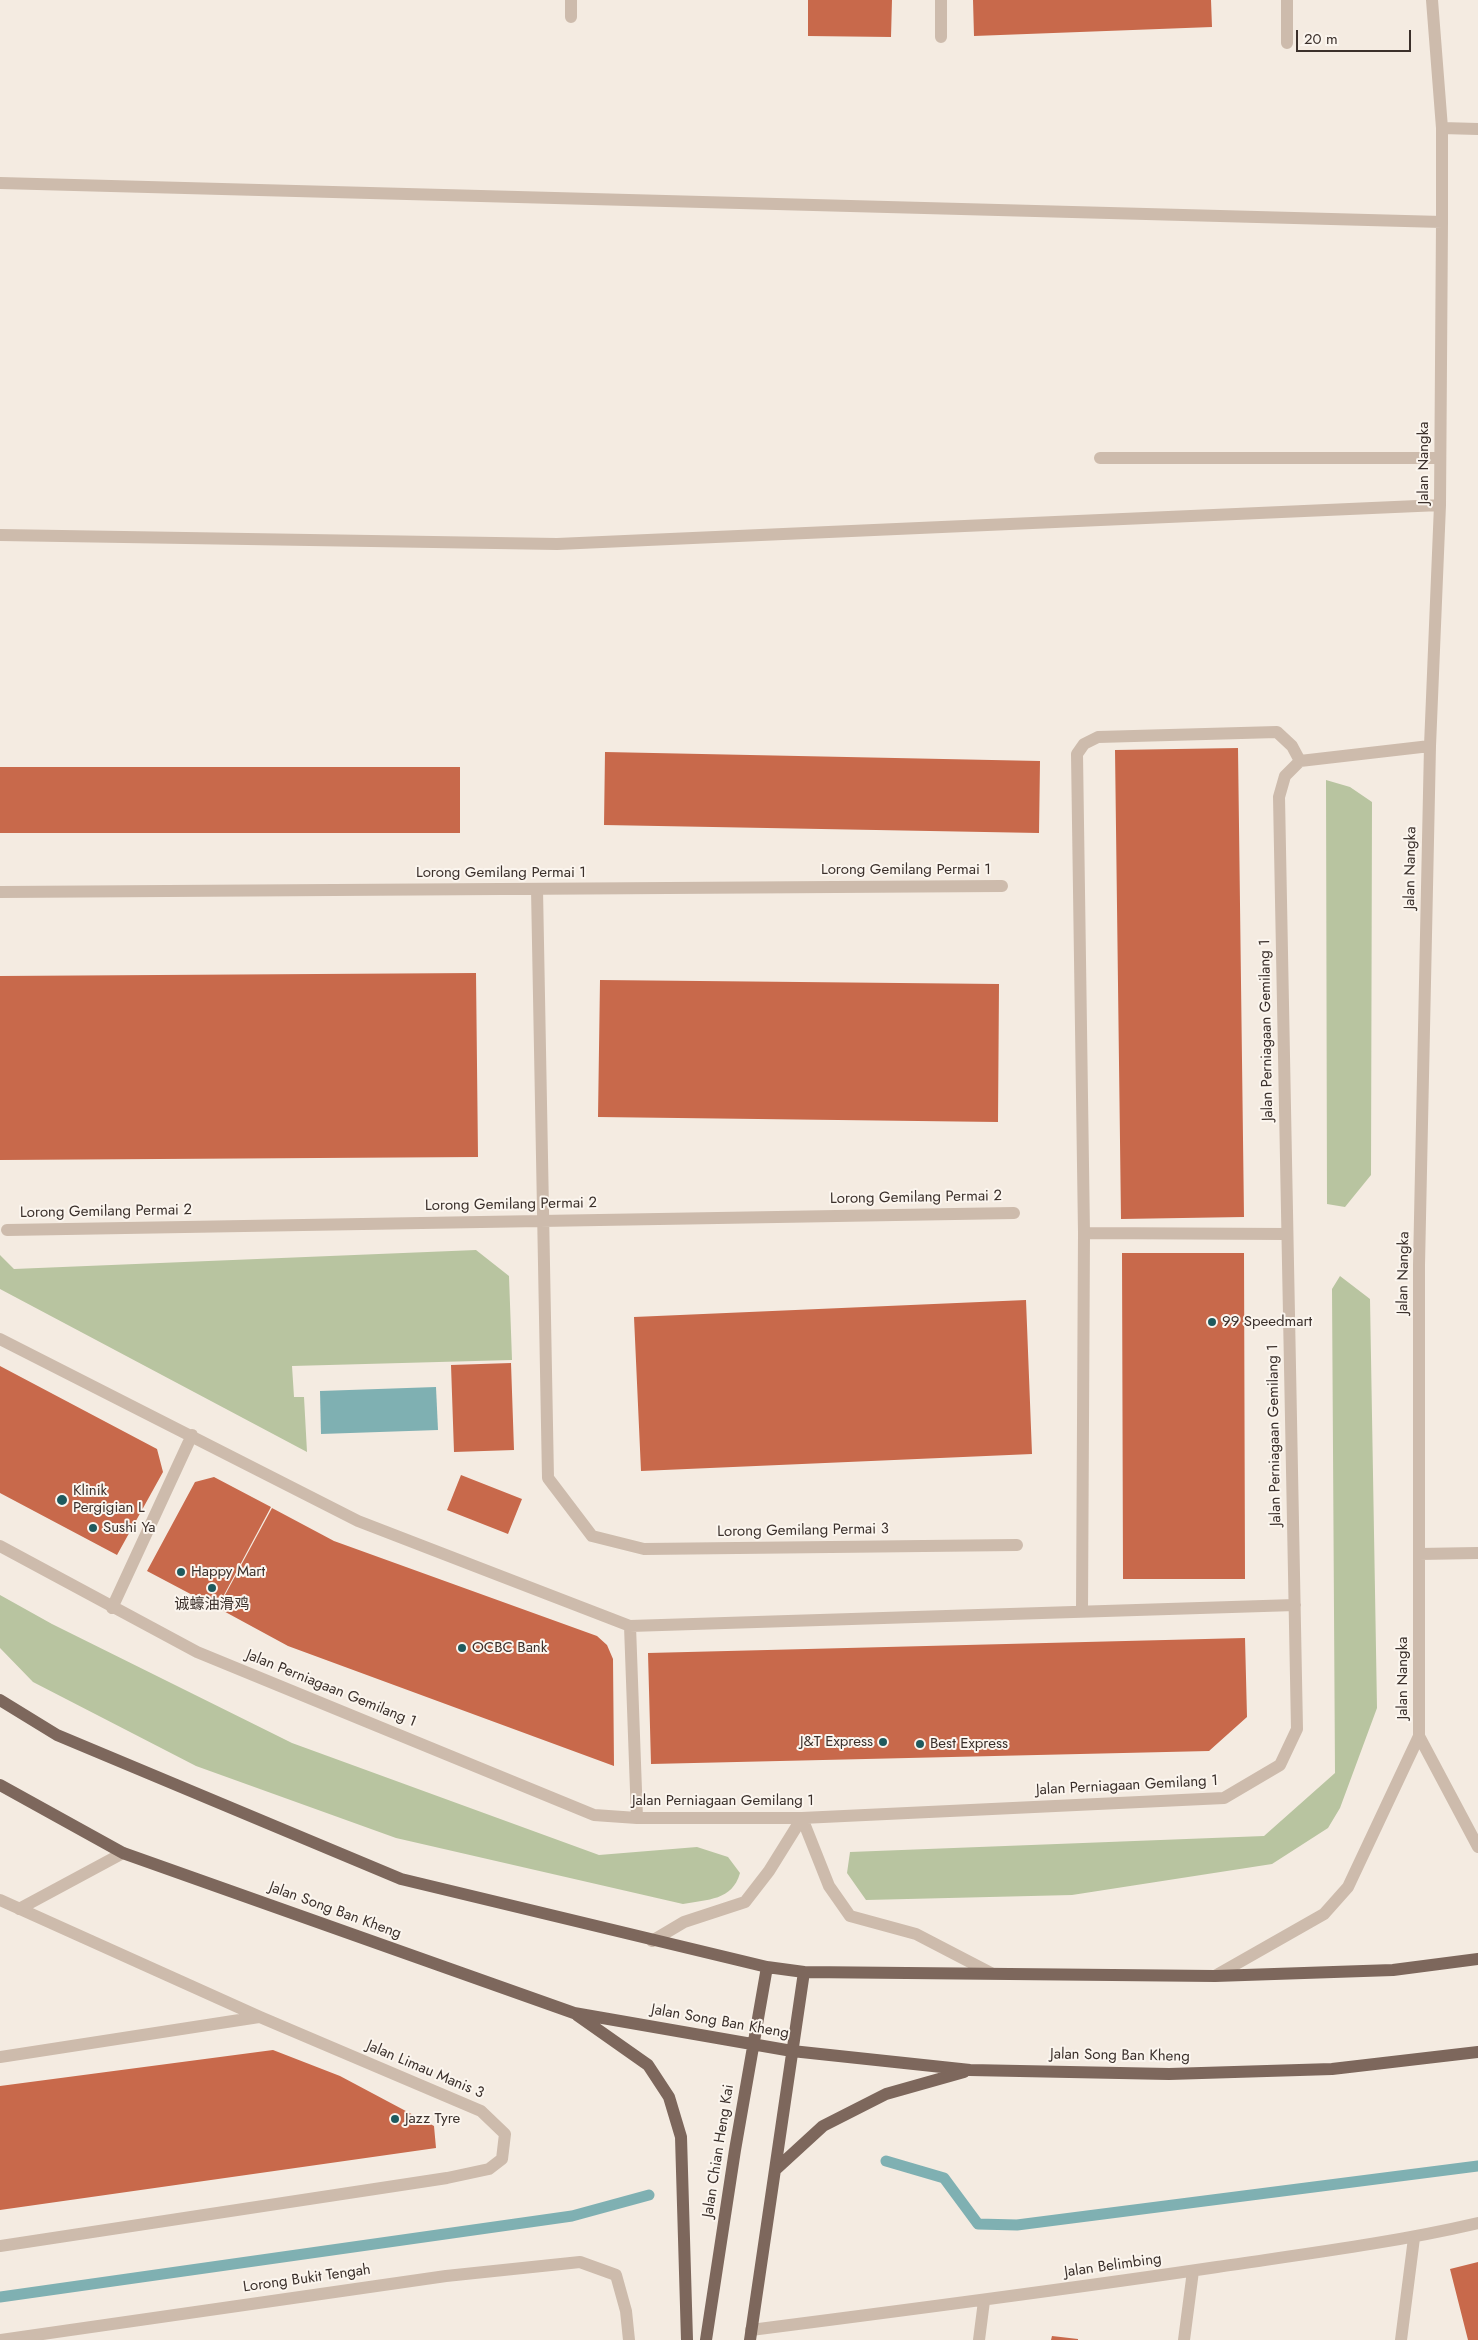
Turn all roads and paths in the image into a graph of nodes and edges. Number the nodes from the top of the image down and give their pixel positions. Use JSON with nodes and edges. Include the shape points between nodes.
{"nodes":[{"id":1,"x":571,"y":0,"type":"edge"},
{"id":2,"x":941,"y":0,"type":"edge"},
{"id":3,"x":1287,"y":0,"type":"edge"},
{"id":4,"x":1432,"y":0,"type":"edge"},
{"id":5,"x":571,"y":18,"type":"dead end"},
{"id":6,"x":941,"y":37,"type":"dead end"},
{"id":7,"x":1287,"y":43,"type":"dead end"},
{"id":8,"x":1442,"y":128,"type":"junction"},
{"id":9,"x":1478,"y":128,"type":"edge"},
{"id":10,"x":0,"y":183,"type":"edge"},
{"id":11,"x":1442,"y":222,"type":"junction"},
{"id":12,"x":1100,"y":458,"type":"dead end"},
{"id":13,"x":1440,"y":458,"type":"junction"},
{"id":14,"x":1440,"y":505,"type":"junction"},
{"id":15,"x":0,"y":535,"type":"edge"},
{"id":16,"x":1430,"y":746,"type":"junction"},
{"id":17,"x":1300,"y":761,"type":"junction"},
{"id":18,"x":1002,"y":886,"type":"dead end"},
{"id":19,"x":537,"y":889,"type":"junction"},
{"id":20,"x":0,"y":892,"type":"edge"},
{"id":21,"x":1014,"y":1213,"type":"dead end"},
{"id":22,"x":542,"y":1221,"type":"junction"},
{"id":23,"x":7,"y":1230,"type":"dead end"},
{"id":24,"x":1084,"y":1233,"type":"junction"},
{"id":25,"x":1287,"y":1234,"type":"junction"},
{"id":26,"x":0,"y":1339,"type":"edge"},
{"id":27,"x":192,"y":1436,"type":"junction"},
{"id":28,"x":1017,"y":1545,"type":"dead end"},
{"id":29,"x":0,"y":1546,"type":"edge"},
{"id":30,"x":1478,"y":1553,"type":"edge"},
{"id":31,"x":1419,"y":1554,"type":"junction"},
{"id":32,"x":1295,"y":1605,"type":"junction"},
{"id":33,"x":112,"y":1608,"type":"junction"},
{"id":34,"x":1082,"y":1610,"type":"junction"},
{"id":35,"x":630,"y":1626,"type":"junction"},
{"id":36,"x":0,"y":1700,"type":"edge"},
{"id":37,"x":1419,"y":1736,"type":"junction"},
{"id":38,"x":0,"y":1785,"type":"edge"},
{"id":39,"x":637,"y":1818,"type":"junction"},
{"id":40,"x":802,"y":1818,"type":"junction"},
{"id":41,"x":1478,"y":1847,"type":"edge"},
{"id":42,"x":123,"y":1852,"type":"junction"},
{"id":43,"x":0,"y":1900,"type":"edge"},
{"id":44,"x":19,"y":1909,"type":"junction"},
{"id":45,"x":652,"y":1941,"type":"junction"},
{"id":46,"x":1478,"y":1959,"type":"edge"},
{"id":47,"x":767,"y":1967,"type":"junction"},
{"id":48,"x":804,"y":1972,"type":"junction"},
{"id":49,"x":991,"y":1972,"type":"junction"},
{"id":50,"x":1214,"y":1976,"type":"junction"},
{"id":51,"x":574,"y":2013,"type":"junction"},
{"id":52,"x":260,"y":2016,"type":"junction"},
{"id":53,"x":753,"y":2045,"type":"junction"},
{"id":54,"x":792,"y":2051,"type":"junction"},
{"id":55,"x":1478,"y":2052,"type":"edge"},
{"id":56,"x":0,"y":2056,"type":"edge"},
{"id":57,"x":970,"y":2070,"type":"junction"},
{"id":58,"x":775,"y":2170,"type":"junction"},
{"id":59,"x":1478,"y":2223,"type":"edge"},
{"id":60,"x":1414,"y":2238,"type":"junction"},
{"id":61,"x":0,"y":2246,"type":"edge"},
{"id":62,"x":1193,"y":2271,"type":"junction"},
{"id":63,"x":984,"y":2301,"type":"junction"},
{"id":64,"x":751,"y":2335,"type":"edge"},
{"id":65,"x":1,"y":2340,"type":"edge"},
{"id":66,"x":629,"y":2340,"type":"edge"},
{"id":67,"x":687,"y":2340,"type":"edge"},
{"id":68,"x":706,"y":2340,"type":"edge"},
{"id":69,"x":979,"y":2340,"type":"edge"},
{"id":70,"x":1184,"y":2340,"type":"edge"},
{"id":71,"x":1401,"y":2340,"type":"edge"}],
"edges":[{"from":1,"to":5,"type":"street"},
{"from":2,"to":6,"type":"street"},
{"from":3,"to":7,"type":"street"},
{"from":4,"to":8,"type":"street","name":"Jalan Nangka"},
{"from":8,"to":9,"type":"street"},
{"from":8,"to":11,"type":"street","name":"Jalan Nangka"},
{"from":10,"to":11,"type":"street"},
{"from":11,"to":13,"type":"street","name":"Jalan Nangka"},
{"from":12,"to":13,"type":"street"},
{"from":13,"to":14,"type":"street","name":"Jalan Nangka"},
{"from":14,"to":15,"type":"street","via":[[557,544]]},
{"from":14,"to":16,"type":"street","name":"Jalan Nangka"},
{"from":16,"to":17,"type":"street"},
{"from":16,"to":31,"type":"street","name":"Jalan Nangka","via":[[1420,1265]]},
{"from":17,"to":24,"type":"street","via":[[1292,746],[1277,732],[1098,737],[1084,744],[1077,754]]},
{"from":17,"to":25,"type":"street","name":"Jalan Perniagaan Gemilang 1","via":[[1284,776],[1279,797]]},
{"from":18,"to":19,"type":"street","name":"Lorong Gemilang Permai 1"},
{"from":19,"to":20,"type":"street","name":"Lorong Gemilang Permai 1"},
{"from":19,"to":22,"type":"street"},
{"from":21,"to":22,"type":"street","name":"Lorong Gemilang Permai 2"},
{"from":22,"to":23,"type":"street","name":"Lorong Gemilang Permai 2"},
{"from":22,"to":28,"type":"street","name":"Lorong Gemilang Permai 3","via":[[548,1478],[592,1536],[644,1549]]},
{"from":24,"to":25,"type":"street"},
{"from":24,"to":34,"type":"street"},
{"from":25,"to":32,"type":"street","name":"Jalan Perniagaan Gemilang 1"},
{"from":26,"to":27,"type":"street"},
{"from":27,"to":33,"type":"street"},
{"from":27,"to":35,"type":"street","via":[[358,1521]]},
{"from":29,"to":33,"type":"street","name":"Jalan Perniagaan Gemilang 1"},
{"from":30,"to":31,"type":"street"},
{"from":31,"to":37,"type":"street","name":"Jalan Nangka"},
{"from":32,"to":34,"type":"street"},
{"from":32,"to":40,"type":"street","name":"Jalan Perniagaan Gemilang 1","via":[[1297,1730],[1280,1765],[1224,1798]]},
{"from":33,"to":39,"type":"street","name":"Jalan Perniagaan Gemilang 1","via":[[197,1652],[594,1814]]},
{"from":34,"to":35,"type":"street"},
{"from":35,"to":39,"type":"street"},
{"from":36,"to":45,"type":"main road","via":[[57,1735],[401,1879]]},
{"from":37,"to":41,"type":"street","name":"Jalan Nangka"},
{"from":37,"to":50,"type":"street","name":"Jalan Nangka","via":[[1348,1887],[1324,1914]]},
{"from":38,"to":42,"type":"main road","name":"Jalan Song Ban Kheng"},
{"from":39,"to":40,"type":"street","name":"Jalan Perniagaan Gemilang 1"},
{"from":40,"to":45,"type":"street","via":[[745,1902],[684,1922]]},
{"from":40,"to":49,"type":"street","via":[[829,1886],[850,1916],[916,1934]]},
{"from":42,"to":44,"type":"street"},
{"from":42,"to":51,"type":"main road","name":"Jalan Song Ban Kheng"},
{"from":43,"to":44,"type":"street","name":"Jalan Limau Manis 3"},
{"from":44,"to":52,"type":"street","name":"Jalan Limau Manis 3"},
{"from":45,"to":47,"type":"main road"},
{"from":46,"to":50,"type":"main road","via":[[1393,1970]]},
{"from":47,"to":48,"type":"main road"},
{"from":47,"to":53,"type":"main road","name":"Jalan Chian Heng Kai"},
{"from":48,"to":49,"type":"main road"},
{"from":48,"to":54,"type":"main road"},
{"from":49,"to":50,"type":"main road"},
{"from":51,"to":53,"type":"main road","name":"Jalan Song Ban Kheng"},
{"from":51,"to":67,"type":"main road","via":[[648,2065],[669,2097],[681,2136]]},
{"from":52,"to":56,"type":"street"},
{"from":52,"to":61,"type":"street","name":"Jalan Limau Manis 3","via":[[481,2112],[505,2134],[502,2158],[489,2169],[447,2178]]},
{"from":53,"to":54,"type":"main road","name":"Jalan Song Ban Kheng"},
{"from":53,"to":68,"type":"main road","name":"Jalan Chian Heng Kai"},
{"from":54,"to":57,"type":"main road","name":"Jalan Song Ban Kheng"},
{"from":54,"to":58,"type":"main road"},
{"from":55,"to":57,"type":"main road","name":"Jalan Song Ban Kheng","via":[[1332,2069],[1169,2074]]},
{"from":57,"to":58,"type":"main road","via":[[886,2094],[823,2126]]},
{"from":58,"to":64,"type":"main road"},
{"from":59,"to":60,"type":"street","name":"Jalan Belimbing"},
{"from":60,"to":62,"type":"street","name":"Jalan Belimbing"},
{"from":60,"to":71,"type":"street"},
{"from":62,"to":63,"type":"street","name":"Jalan Belimbing"},
{"from":62,"to":70,"type":"street"},
{"from":63,"to":64,"type":"street","name":"Jalan Belimbing"},
{"from":63,"to":69,"type":"street"},
{"from":65,"to":66,"type":"street","name":"Lorong Bukit Tengah","via":[[446,2276],[580,2262],[616,2275],[626,2310]]}]}
